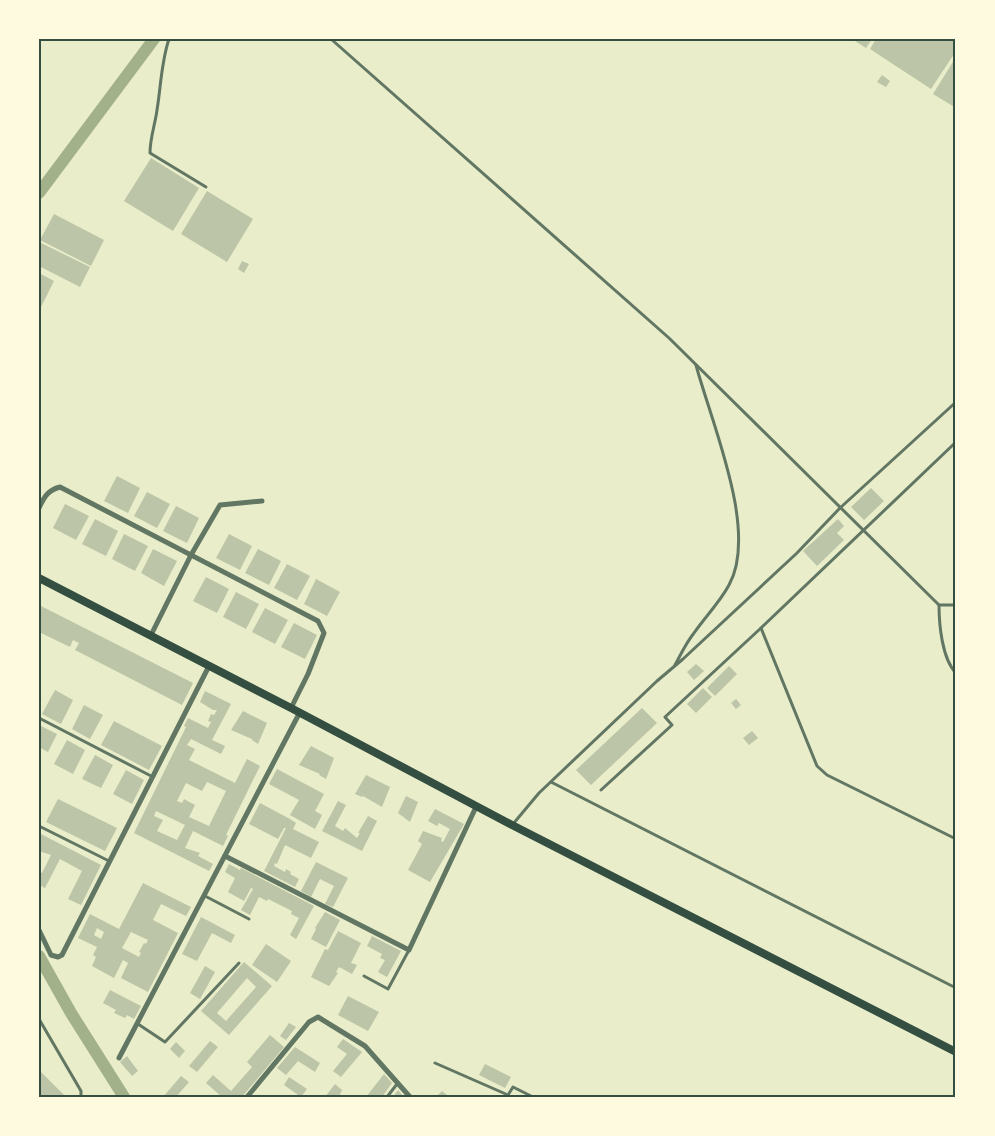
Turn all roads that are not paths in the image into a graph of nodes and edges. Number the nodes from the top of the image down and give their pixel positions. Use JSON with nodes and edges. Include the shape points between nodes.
{"nodes":[{"id":1,"x":169,"y":39,"type":"edge"},
{"id":2,"x":331,"y":39,"type":"edge"},
{"id":3,"x":206,"y":186,"type":"dead end"},
{"id":4,"x":696,"y":364,"type":"junction"},
{"id":5,"x":956,"y":402,"type":"edge"},
{"id":6,"x":956,"y":442,"type":"edge"},
{"id":7,"x":262,"y":501,"type":"dead end"},
{"id":8,"x":39,"y":508,"type":"edge"},
{"id":9,"x":840,"y":508,"type":"junction"},
{"id":10,"x":864,"y":532,"type":"junction"},
{"id":11,"x":191,"y":555,"type":"junction"},
{"id":12,"x":39,"y":578,"type":"edge"},
{"id":13,"x":939,"y":605,"type":"junction"},
{"id":14,"x":956,"y":605,"type":"edge"},
{"id":15,"x":761,"y":628,"type":"junction"},
{"id":16,"x":151,"y":635,"type":"junction"},
{"id":17,"x":209,"y":666,"type":"junction"},
{"id":18,"x":674,"y":667,"type":"junction"},
{"id":19,"x":956,"y":674,"type":"edge"},
{"id":20,"x":291,"y":708,"type":"junction"},
{"id":21,"x":300,"y":712,"type":"junction"},
{"id":22,"x":39,"y":718,"type":"edge"},
{"id":23,"x":153,"y":777,"type":"junction"},
{"id":24,"x":551,"y":782,"type":"junction"},
{"id":25,"x":601,"y":790,"type":"dead end"},
{"id":26,"x":476,"y":807,"type":"junction"},
{"id":27,"x":512,"y":825,"type":"junction"},
{"id":28,"x":39,"y":826,"type":"edge"},
{"id":29,"x":956,"y":839,"type":"edge"},
{"id":30,"x":225,"y":856,"type":"junction"},
{"id":31,"x":110,"y":862,"type":"junction"},
{"id":32,"x":205,"y":896,"type":"junction"},
{"id":33,"x":249,"y":918,"type":"dead end"},
{"id":34,"x":39,"y":930,"type":"edge"},
{"id":35,"x":409,"y":950,"type":"junction"},
{"id":36,"x":239,"y":963,"type":"dead end"},
{"id":37,"x":364,"y":976,"type":"dead end"},
{"id":38,"x":956,"y":988,"type":"edge"},
{"id":39,"x":39,"y":1019,"type":"edge"},
{"id":40,"x":138,"y":1024,"type":"junction"},
{"id":41,"x":956,"y":1052,"type":"edge"},
{"id":42,"x":119,"y":1058,"type":"dead end"},
{"id":43,"x":435,"y":1063,"type":"dead end"},
{"id":44,"x":398,"y":1083,"type":"junction"},
{"id":45,"x":81,"y":1097,"type":"edge"},
{"id":46,"x":247,"y":1097,"type":"edge"},
{"id":47,"x":387,"y":1097,"type":"edge"},
{"id":48,"x":410,"y":1097,"type":"edge"},
{"id":49,"x":533,"y":1097,"type":"edge"}],
"edges":[{"from":1,"to":3,"type":"lane","via":[[162,60],[150,153]]},
{"from":2,"to":4,"type":"lane"},
{"from":4,"to":9,"type":"lane"},
{"from":4,"to":18,"type":"lane","via":[[728,470],[738,520],[738,554],[730,584],[691,636]]},
{"from":5,"to":9,"type":"lane"},
{"from":6,"to":10,"type":"lane"},
{"from":7,"to":11,"type":"street","via":[[220,505]]},
{"from":8,"to":11,"type":"street","via":[[46,494],[60,487]]},
{"from":9,"to":10,"type":"lane"},
{"from":9,"to":18,"type":"lane"},
{"from":10,"to":13,"type":"lane"},
{"from":10,"to":15,"type":"lane"},
{"from":11,"to":16,"type":"street"},
{"from":11,"to":20,"type":"street","via":[[318,621],[324,633]]},
{"from":12,"to":16,"type":"main road"},
{"from":13,"to":14,"type":"lane"},
{"from":13,"to":19,"type":"lane","via":[[949,666]]},
{"from":15,"to":25,"type":"lane","via":[[665,717],[672,725]]},
{"from":15,"to":29,"type":"lane","via":[[817,766],[827,775]]},
{"from":16,"to":17,"type":"main road"},
{"from":17,"to":20,"type":"main road"},
{"from":17,"to":23,"type":"street"},
{"from":18,"to":24,"type":"lane"},
{"from":20,"to":21,"type":"main road"},
{"from":21,"to":26,"type":"main road"},
{"from":21,"to":30,"type":"street"},
{"from":22,"to":23,"type":"lane"},
{"from":23,"to":31,"type":"street"},
{"from":24,"to":27,"type":"lane"},
{"from":24,"to":38,"type":"lane"},
{"from":26,"to":27,"type":"main road"},
{"from":26,"to":35,"type":"street"},
{"from":27,"to":41,"type":"main road"},
{"from":28,"to":31,"type":"lane"},
{"from":30,"to":32,"type":"street"},
{"from":30,"to":35,"type":"street"},
{"from":31,"to":34,"type":"street","via":[[62,955],[51,955]]},
{"from":32,"to":33,"type":"lane"},
{"from":32,"to":40,"type":"street"},
{"from":35,"to":37,"type":"lane","via":[[388,989]]},
{"from":36,"to":40,"type":"lane","via":[[165,1042]]},
{"from":39,"to":45,"type":"lane"},
{"from":40,"to":42,"type":"street"},
{"from":43,"to":49,"type":"lane","via":[[508,1095],[513,1087]]},
{"from":44,"to":46,"type":"street","via":[[365,1046],[318,1017],[309,1022]]},
{"from":44,"to":47,"type":"lane"},
{"from":44,"to":48,"type":"street"}]}
